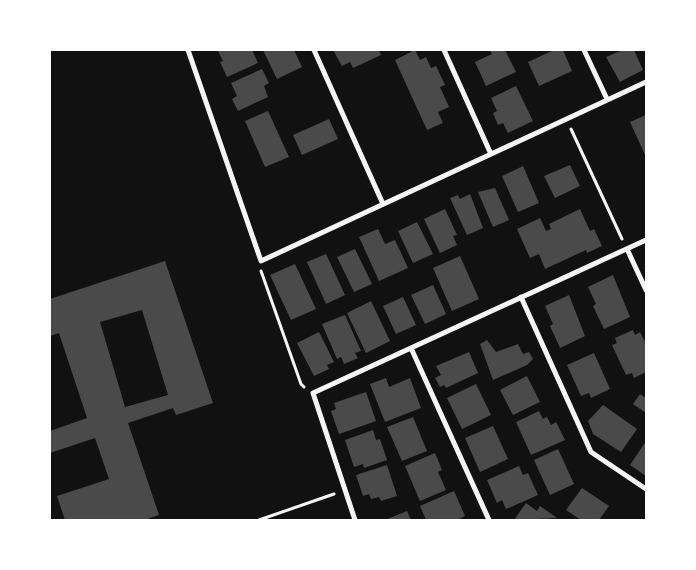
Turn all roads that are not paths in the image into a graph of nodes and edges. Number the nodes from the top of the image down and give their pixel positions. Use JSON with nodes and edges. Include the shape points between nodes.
{"nodes":[{"id":1,"x":188,"y":50,"type":"edge"},
{"id":2,"x":314,"y":50,"type":"edge"},
{"id":3,"x":444,"y":50,"type":"edge"},
{"id":4,"x":584,"y":50,"type":"edge"},
{"id":5,"x":646,"y":82,"type":"edge"},
{"id":6,"x":607,"y":100,"type":"junction"},
{"id":7,"x":490,"y":152,"type":"junction"},
{"id":8,"x":383,"y":204,"type":"junction"},
{"id":9,"x":646,"y":240,"type":"edge"},
{"id":10,"x":627,"y":249,"type":"junction"},
{"id":11,"x":646,"y":290,"type":"edge"},
{"id":12,"x":521,"y":297,"type":"junction"},
{"id":13,"x":412,"y":348,"type":"junction"},
{"id":14,"x":646,"y":489,"type":"edge"},
{"id":15,"x":356,"y":520,"type":"edge"},
{"id":16,"x":489,"y":520,"type":"edge"}],
"edges":[{"from":1,"to":8,"type":"street","via":[[262,261]]},
{"from":2,"to":8,"type":"street"},
{"from":3,"to":7,"type":"street"},
{"from":4,"to":6,"type":"street"},
{"from":5,"to":6,"type":"street"},
{"from":6,"to":7,"type":"street"},
{"from":7,"to":8,"type":"street"},
{"from":9,"to":10,"type":"street"},
{"from":10,"to":11,"type":"street"},
{"from":10,"to":12,"type":"street"},
{"from":12,"to":13,"type":"street"},
{"from":12,"to":14,"type":"street","via":[[591,452]]},
{"from":13,"to":15,"type":"street","via":[[313,393]]},
{"from":13,"to":16,"type":"street"}]}
